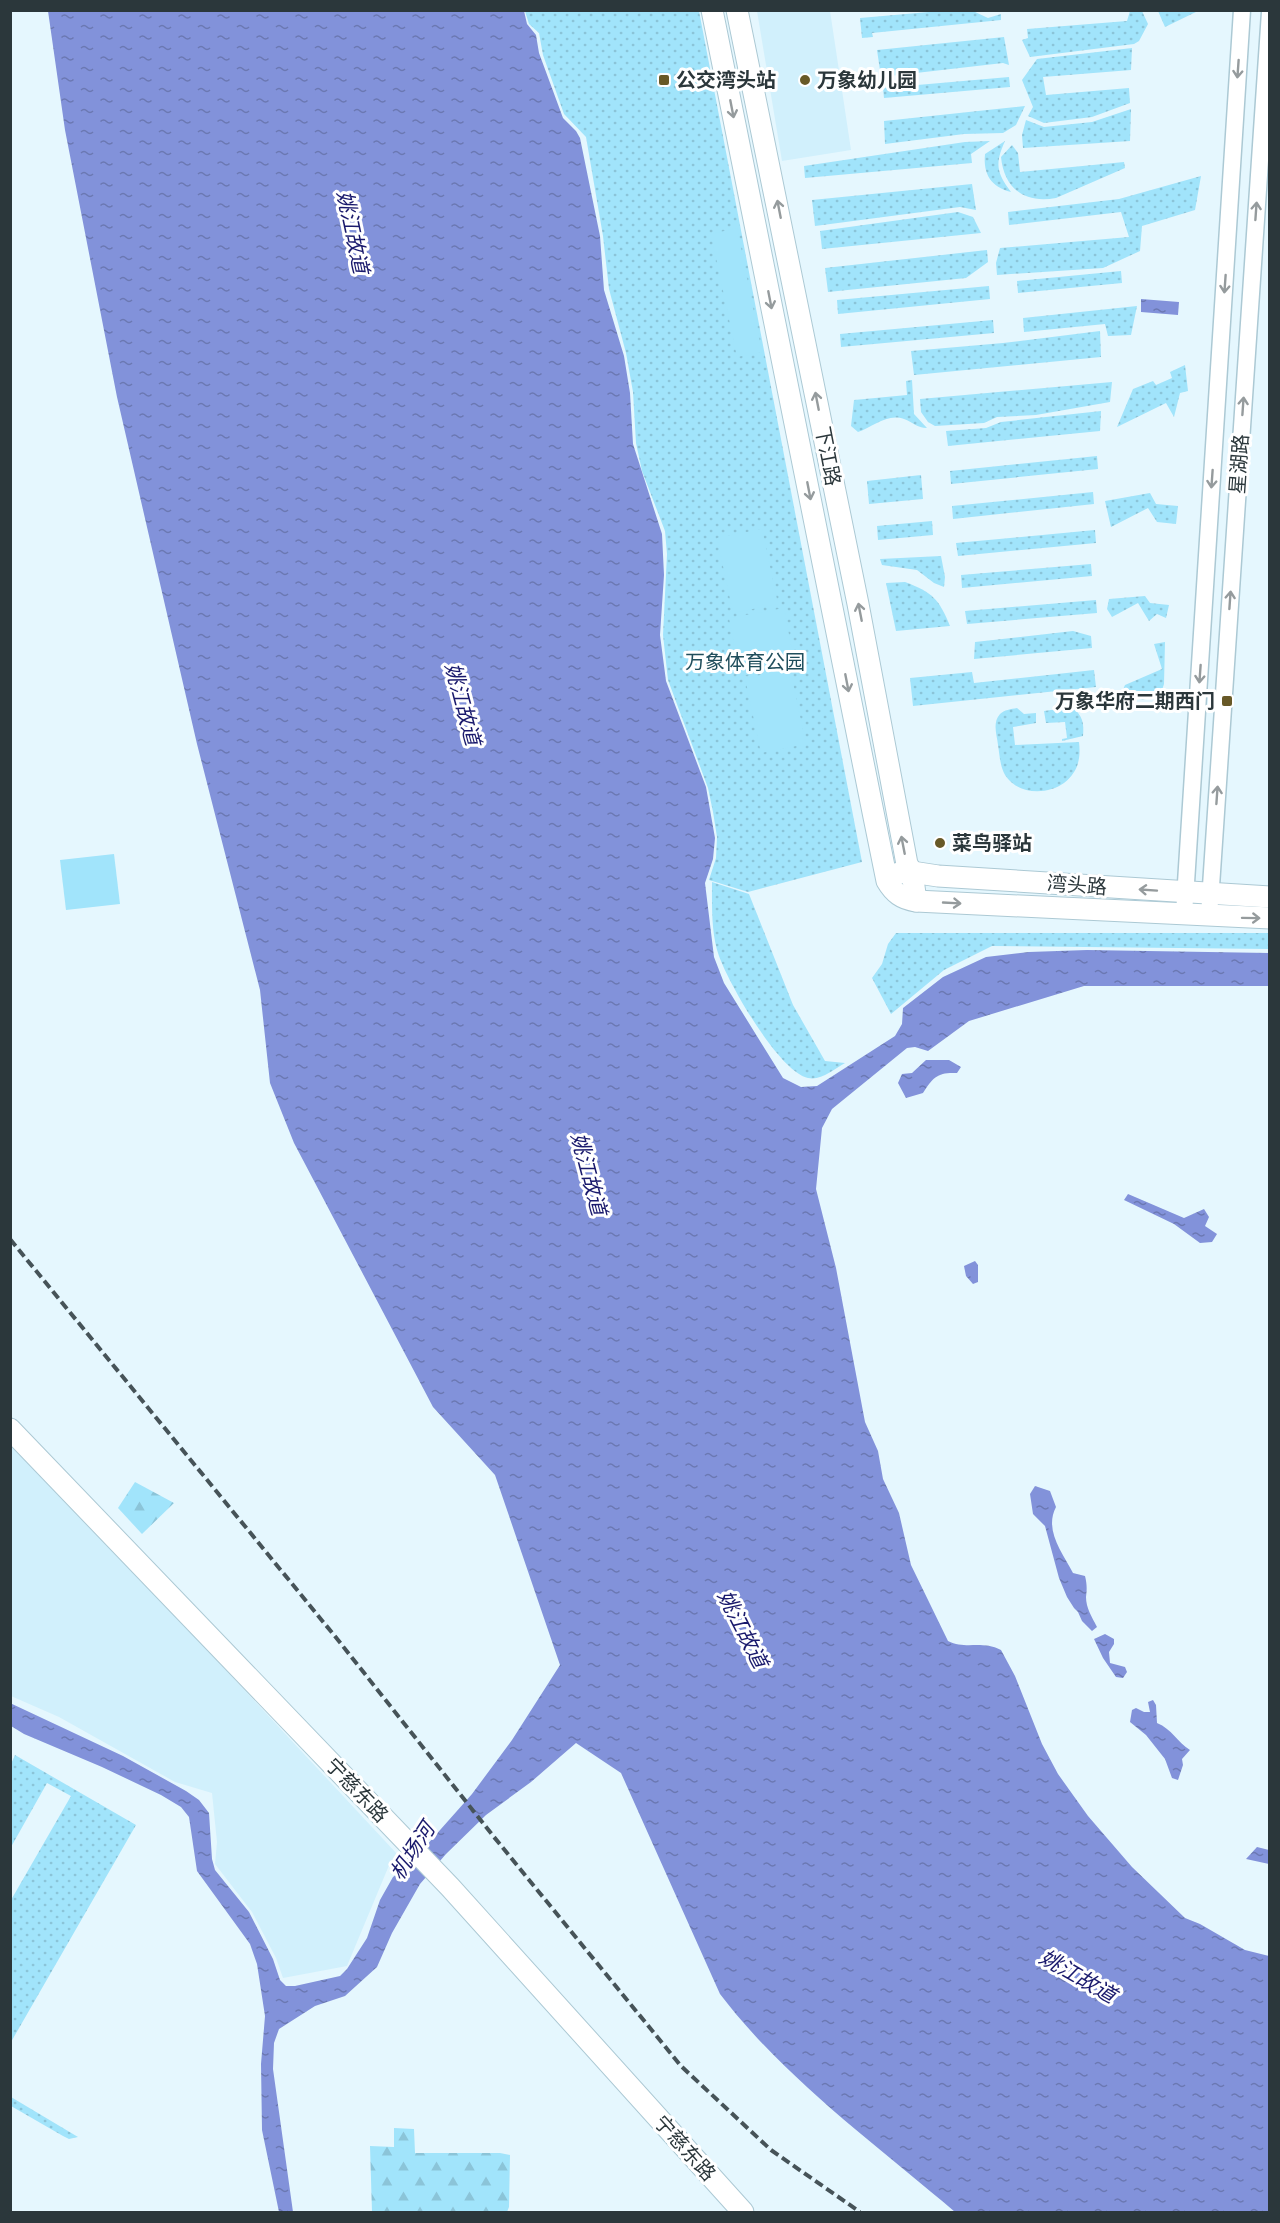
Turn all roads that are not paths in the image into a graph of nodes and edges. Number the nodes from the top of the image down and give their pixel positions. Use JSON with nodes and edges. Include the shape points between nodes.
{"nodes":[{"id":1,"x":712,"y":10,"type":"edge"},
{"id":2,"x":737,"y":10,"type":"edge"},
{"id":3,"x":1242,"y":10,"type":"edge"},
{"id":4,"x":1269,"y":12,"type":"edge"},
{"id":5,"x":1190,"y":827,"type":"junction"},
{"id":6,"x":1214,"y":836,"type":"junction"},
{"id":7,"x":912,"y":872,"type":"junction"},
{"id":8,"x":886,"y":873,"type":"junction"},
{"id":9,"x":1186,"y":892,"type":"junction"},
{"id":10,"x":895,"y":893,"type":"joint"},
{"id":11,"x":1210,"y":895,"type":"junction"},
{"id":12,"x":1269,"y":897,"type":"edge"},
{"id":13,"x":916,"y":902,"type":"junction"},
{"id":14,"x":1184,"y":914,"type":"junction"},
{"id":15,"x":1209,"y":916,"type":"junction"},
{"id":16,"x":1269,"y":918,"type":"edge"},
{"id":17,"x":10,"y":1429,"type":"edge"},
{"id":18,"x":743,"y":2212,"type":"edge"}],
"edges":[{"from":1,"to":8,"type":"main road","name":"下江路","one_way":true},
{"from":7,"to":2,"type":"main road","name":"下江路","one_way":true,"via":[[907,864]]},
{"from":3,"to":5,"type":"street","name":"星湖路","one_way":true},
{"from":6,"to":4,"type":"street","name":"星湖路","one_way":true},
{"from":5,"to":6,"type":"street"},
{"from":5,"to":9,"type":"street","name":"星湖路"},
{"from":6,"to":11,"type":"street","name":"星湖路"},
{"from":7,"to":8,"type":"main road","name":"湾头路"},
{"from":9,"to":7,"type":"main road","name":"湾头路","one_way":true},
{"from":7,"to":13,"type":"main road","name":"下江路"},
{"from":8,"to":10,"type":"main road","name":"下江路"},
{"from":9,"to":11,"type":"main road","name":"湾头路"},
{"from":9,"to":14,"type":"street","name":"星湖路"},
{"from":10,"to":13,"type":"main road","name":"湾头路"},
{"from":11,"to":12,"type":"main road","name":"湾头路"},
{"from":11,"to":15,"type":"street","name":"星湖路"},
{"from":13,"to":14,"type":"main road","name":"湾头路","one_way":true},
{"from":14,"to":15,"type":"main road","name":"湾头路"},
{"from":15,"to":16,"type":"main road","name":"湾头路","one_way":true},
{"from":17,"to":18,"type":"main road","name":"宁慈东路","via":[[450,1887]]}]}
